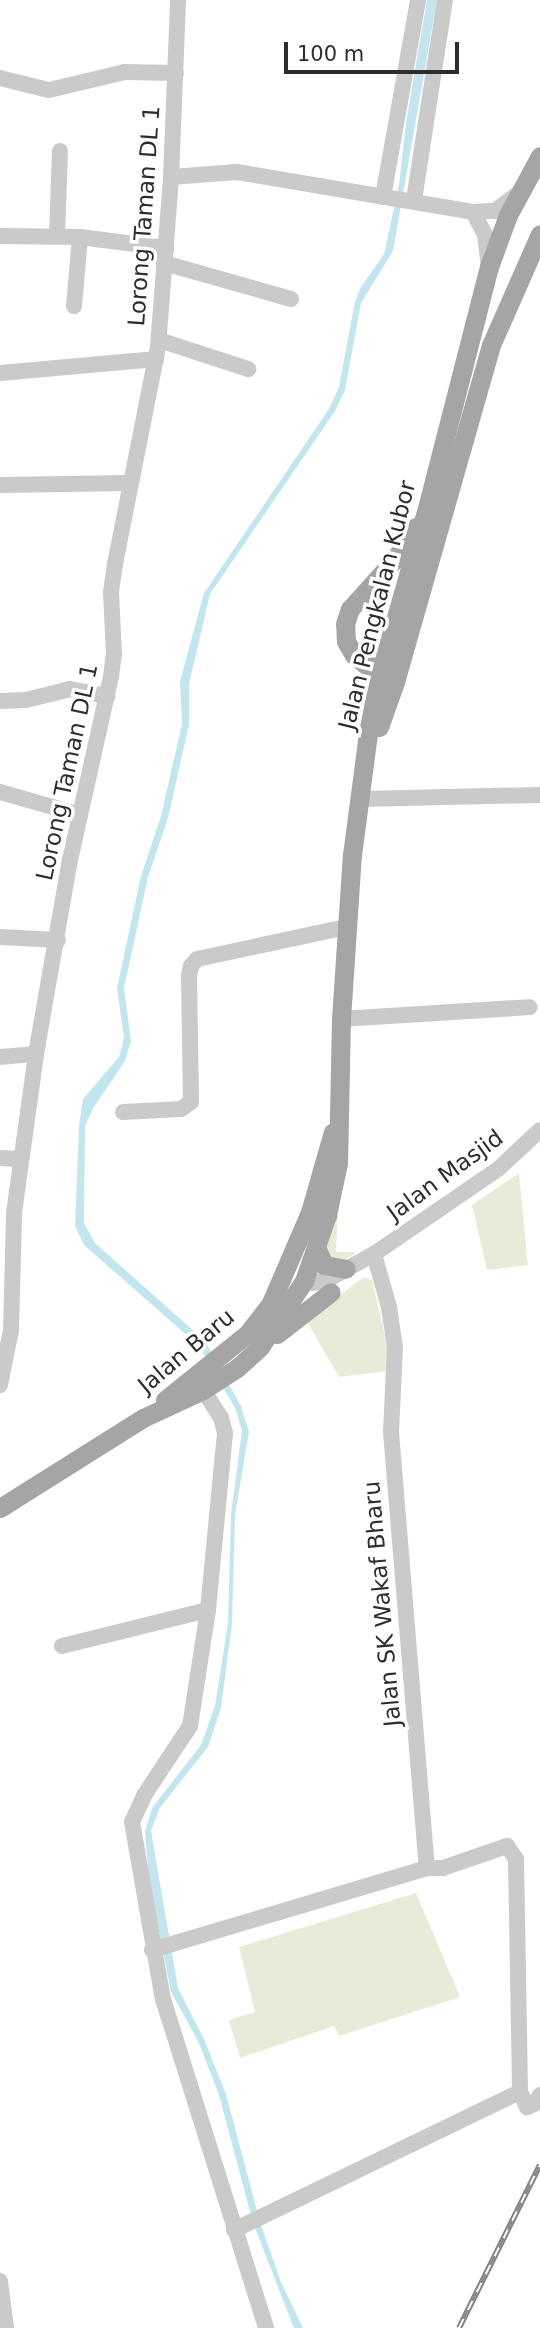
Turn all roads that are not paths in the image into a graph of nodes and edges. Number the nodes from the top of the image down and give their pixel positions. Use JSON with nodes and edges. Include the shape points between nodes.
{"nodes":[{"id":1,"x":178,"y":0,"type":"edge"},
{"id":2,"x":418,"y":0,"type":"edge"},
{"id":3,"x":445,"y":0,"type":"edge"},
{"id":4,"x":176,"y":73,"type":"junction"},
{"id":5,"x":0,"y":78,"type":"edge"},
{"id":6,"x":60,"y":151,"type":"dead end"},
{"id":7,"x":540,"y":156,"type":"edge"},
{"id":8,"x":171,"y":177,"type":"junction"},
{"id":9,"x":519,"y":192,"type":"junction"},
{"id":10,"x":387,"y":197,"type":"junction"},
{"id":11,"x":412,"y":200,"type":"junction"},
{"id":12,"x":473,"y":212,"type":"junction"},
{"id":13,"x":540,"y":234,"type":"edge"},
{"id":14,"x":0,"y":236,"type":"edge"},
{"id":15,"x":57,"y":236,"type":"junction"},
{"id":16,"x":80,"y":237,"type":"junction"},
{"id":17,"x":165,"y":255,"type":"junction"},
{"id":18,"x":534,"y":257,"type":"edge"},
{"id":19,"x":489,"y":267,"type":"junction"},
{"id":20,"x":291,"y":299,"type":"dead end"},
{"id":21,"x":74,"y":306,"type":"dead end"},
{"id":22,"x":159,"y":340,"type":"junction"},
{"id":23,"x":156,"y":359,"type":"junction"},
{"id":24,"x":247,"y":369,"type":"dead end"},
{"id":25,"x":0,"y":373,"type":"edge"},
{"id":26,"x":131,"y":483,"type":"junction"},
{"id":27,"x":0,"y":485,"type":"edge"},
{"id":28,"x":427,"y":508,"type":"junction"},
{"id":29,"x":401,"y":659,"type":"junction"},
{"id":30,"x":382,"y":669,"type":"junction"},
{"id":31,"x":107,"y":696,"type":"junction"},
{"id":32,"x":0,"y":701,"type":"edge"},
{"id":33,"x":364,"y":771,"type":"junction"},
{"id":34,"x":0,"y":792,"type":"edge"},
{"id":35,"x":540,"y":795,"type":"edge"},
{"id":36,"x":360,"y":799,"type":"junction"},
{"id":37,"x":80,"y":815,"type":"junction"},
{"id":38,"x":346,"y":927,"type":"junction"},
{"id":39,"x":0,"y":937,"type":"edge"},
{"id":40,"x":58,"y":940,"type":"junction"},
{"id":41,"x":530,"y":1007,"type":"dead end"},
{"id":42,"x":341,"y":1019,"type":"junction"},
{"id":43,"x":36,"y":1054,"type":"junction"},
{"id":44,"x":0,"y":1057,"type":"edge"},
{"id":45,"x":123,"y":1112,"type":"dead end"},
{"id":46,"x":338,"y":1118,"type":"junction"},
{"id":47,"x":540,"y":1130,"type":"edge"},
{"id":48,"x":0,"y":1158,"type":"edge"},
{"id":49,"x":21,"y":1159,"type":"junction"},
{"id":50,"x":316,"y":1247,"type":"junction"},
{"id":51,"x":296,"y":1248,"type":"junction"},
{"id":52,"x":374,"y":1254,"type":"junction"},
{"id":53,"x":346,"y":1269,"type":"junction"},
{"id":54,"x":299,"y":1286,"type":"junction"},
{"id":55,"x":331,"y":1292,"type":"junction"},
{"id":56,"x":270,"y":1305,"type":"junction"},
{"id":57,"x":260,"y":1347,"type":"junction"},
{"id":58,"x":0,"y":1384,"type":"edge"},
{"id":59,"x":203,"y":1390,"type":"junction"},
{"id":60,"x":143,"y":1418,"type":"junction"},
{"id":61,"x":0,"y":1508,"type":"edge"},
{"id":62,"x":208,"y":1609,"type":"junction"},
{"id":63,"x":62,"y":1646,"type":"dead end"},
{"id":64,"x":427,"y":1868,"type":"junction"},
{"id":65,"x":156,"y":1949,"type":"junction"},
{"id":66,"x":520,"y":2092,"type":"junction"},
{"id":67,"x":540,"y":2095,"type":"edge"},
{"id":68,"x":234,"y":2230,"type":"junction"},
{"id":69,"x":0,"y":2281,"type":"edge"},
{"id":70,"x":6,"y":2328,"type":"edge"},
{"id":71,"x":266,"y":2328,"type":"edge"}],
"edges":[{"from":1,"to":4,"type":"street","name":"Lorong Taman DL 1"},
{"from":2,"to":10,"type":"street"},
{"from":3,"to":11,"type":"street"},
{"from":4,"to":5,"type":"street","via":[[125,72],[49,90]]},
{"from":4,"to":8,"type":"street","name":"Lorong Taman DL 1"},
{"from":6,"to":15,"type":"street"},
{"from":7,"to":9,"type":"main road","name":"Jalan Pengkalan Kubor"},
{"from":8,"to":10,"type":"street","via":[[237,172]]},
{"from":8,"to":17,"type":"street","name":"Lorong Taman DL 1"},
{"from":9,"to":12,"type":"street","via":[[504,207]]},
{"from":9,"to":19,"type":"main road","name":"Jalan Pengkalan Kubor"},
{"from":10,"to":11,"type":"street"},
{"from":11,"to":12,"type":"street"},
{"from":12,"to":19,"type":"street","via":[[485,235]]},
{"from":13,"to":18,"type":"main road","name":"Jalan Pengkalan Kubor"},
{"from":14,"to":15,"type":"street"},
{"from":15,"to":16,"type":"street"},
{"from":16,"to":17,"type":"street"},
{"from":16,"to":21,"type":"street"},
{"from":17,"to":20,"type":"street"},
{"from":17,"to":22,"type":"street","name":"Lorong Taman DL 1"},
{"from":18,"to":29,"type":"main road","name":"Jalan Pengkalan Kubor","via":[[491,345]]},
{"from":19,"to":28,"type":"main road","name":"Jalan Pengkalan Kubor"},
{"from":22,"to":23,"type":"street","name":"Lorong Taman DL 1"},
{"from":22,"to":24,"type":"street"},
{"from":23,"to":25,"type":"street"},
{"from":23,"to":26,"type":"street","name":"Lorong Taman DL 1"},
{"from":26,"to":27,"type":"street"},
{"from":26,"to":31,"type":"street","name":"Lorong Taman DL 1","via":[[111,592],[114,654]]},
{"from":28,"to":30,"type":"main road","name":"Jalan Pengkalan Kubor"},
{"from":28,"to":30,"type":"main road","via":[[395,559],[350,609],[345,624],[346,641],[354,655],[366,665]]},
{"from":29,"to":30,"type":"main road"},
{"from":29,"to":33,"type":"main road","name":"Jalan Pengkalan Kubor"},
{"from":30,"to":33,"type":"main road","name":"Jalan Pengkalan Kubor"},
{"from":31,"to":32,"type":"street","via":[[70,690]]},
{"from":31,"to":37,"type":"street","name":"Lorong Taman DL 1"},
{"from":33,"to":36,"type":"main road","name":"Jalan Baru"},
{"from":34,"to":37,"type":"street"},
{"from":35,"to":36,"type":"street"},
{"from":36,"to":38,"type":"main road","name":"Jalan Baru"},
{"from":37,"to":40,"type":"street","name":"Lorong Taman DL 1"},
{"from":38,"to":42,"type":"main road","name":"Jalan Baru"},
{"from":38,"to":45,"type":"street","via":[[197,959],[189,976],[191,1102],[181,1109]]},
{"from":39,"to":40,"type":"street"},
{"from":40,"to":43,"type":"street","name":"Lorong Taman DL 1"},
{"from":41,"to":42,"type":"street"},
{"from":42,"to":46,"type":"main road","name":"Jalan Baru"},
{"from":43,"to":44,"type":"street"},
{"from":43,"to":49,"type":"street","name":"Lorong Taman DL 1"},
{"from":46,"to":50,"type":"main road","name":"Jalan Baru","via":[[338,1163]]},
{"from":46,"to":51,"type":"main road","name":"Jalan Baru"},
{"from":47,"to":52,"type":"street","name":"Jalan Masjid","via":[[498,1169]]},
{"from":48,"to":49,"type":"street"},
{"from":49,"to":58,"type":"street","name":"Lorong Taman DL 1","via":[[14,1213],[11,1330]]},
{"from":50,"to":53,"type":"main road","via":[[324,1265]]},
{"from":50,"to":54,"type":"main road","name":"Jalan Baru"},
{"from":51,"to":54,"type":"main road"},
{"from":51,"to":56,"type":"main road","name":"Jalan Baru"},
{"from":52,"to":53,"type":"street","name":"Jalan Masjid"},
{"from":52,"to":55,"type":"street","name":"Jalan Masjid"},
{"from":52,"to":64,"type":"street","name":"Jalan SK Wakaf Bharu","via":[[395,1347],[391,1432]]},
{"from":53,"to":54,"type":"street","name":"Jalan Masjid","via":[[327,1280]]},
{"from":54,"to":55,"type":"street","via":[[309,1295]]},
{"from":54,"to":56,"type":"main road"},
{"from":54,"to":57,"type":"main road","name":"Jalan Baru"},
{"from":55,"to":57,"type":"main road"},
{"from":56,"to":60,"type":"main road","name":"Jalan Baru","via":[[240,1340]]},
{"from":57,"to":59,"type":"main road","name":"Jalan Baru"},
{"from":59,"to":60,"type":"main road","name":"Jalan Baru"},
{"from":59,"to":62,"type":"street","via":[[225,1433]]},
{"from":60,"to":61,"type":"main road"},
{"from":62,"to":63,"type":"street"},
{"from":62,"to":65,"type":"street","via":[[190,1726],[132,1822]]},
{"from":64,"to":65,"type":"street"},
{"from":64,"to":66,"type":"street","via":[[443,1868],[507,1846],[516,1859]]},
{"from":65,"to":68,"type":"street","via":[[163,1999]]},
{"from":66,"to":67,"type":"street","via":[[527,2107]]},
{"from":66,"to":68,"type":"street"},
{"from":68,"to":71,"type":"street"},
{"from":69,"to":70,"type":"street"}]}
